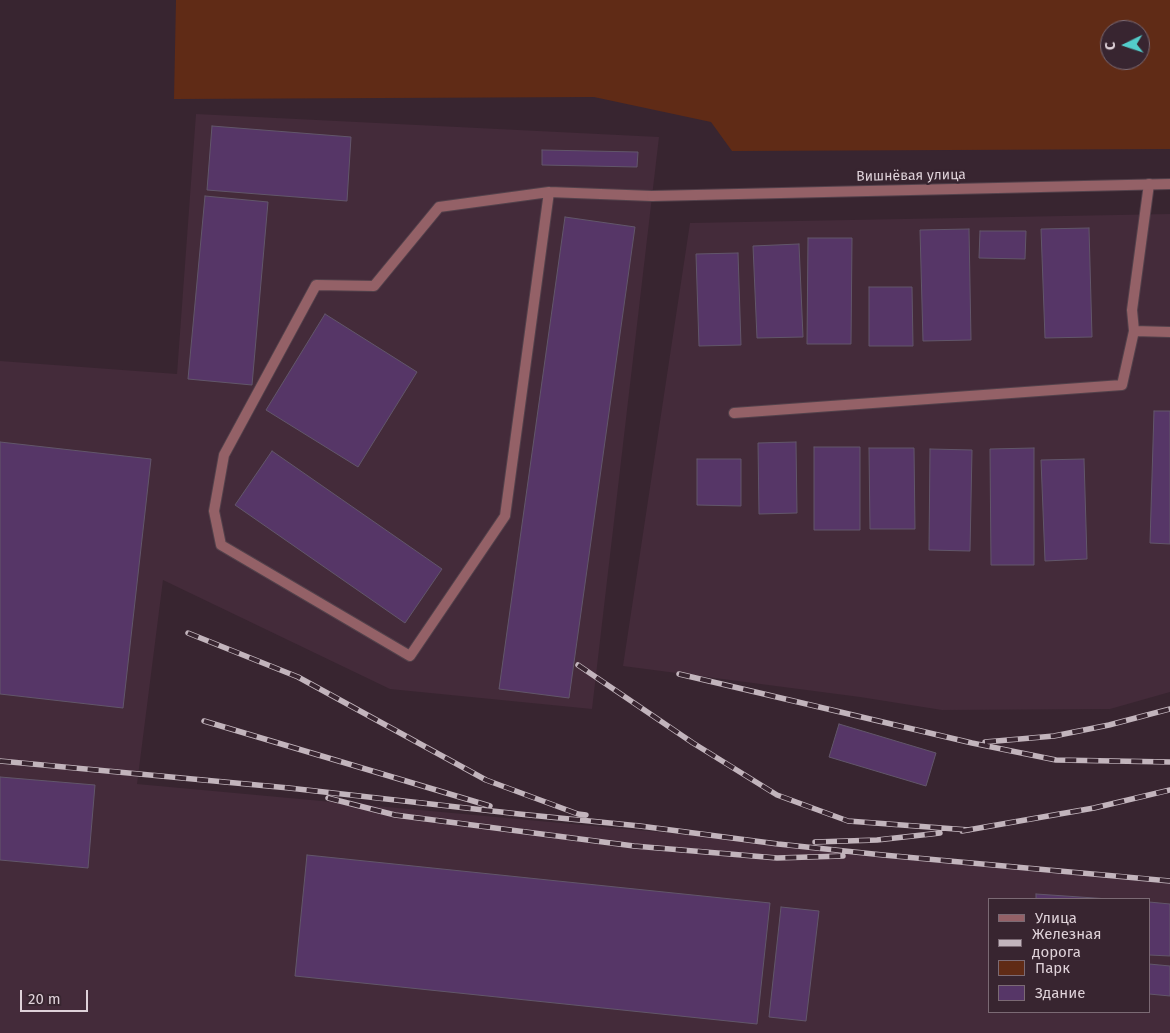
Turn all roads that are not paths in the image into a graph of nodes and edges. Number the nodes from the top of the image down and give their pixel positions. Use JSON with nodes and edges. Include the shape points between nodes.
{"nodes":[{"id":1,"x":1149,"y":184,"type":"junction"},
{"id":2,"x":1170,"y":184,"type":"edge"},
{"id":3,"x":549,"y":192,"type":"junction"},
{"id":4,"x":1134,"y":331,"type":"junction"},
{"id":5,"x":1170,"y":332,"type":"edge"},
{"id":6,"x":734,"y":413,"type":"dead end"}],
"edges":[{"from":1,"to":2,"type":"street","name":"Вишнёвая улица"},
{"from":1,"to":3,"type":"street","name":"Вишнёвая улица","via":[[652,196]]},
{"from":1,"to":4,"type":"street","via":[[1132,310]]},
{"from":3,"to":3,"type":"street","name":"Вишнёвая улица","via":[[439,208],[374,286],[316,286],[224,455],[214,511],[221,545],[410,656],[506,516]]},
{"from":4,"to":5,"type":"street"},
{"from":4,"to":6,"type":"street","via":[[1122,385]]}]}
